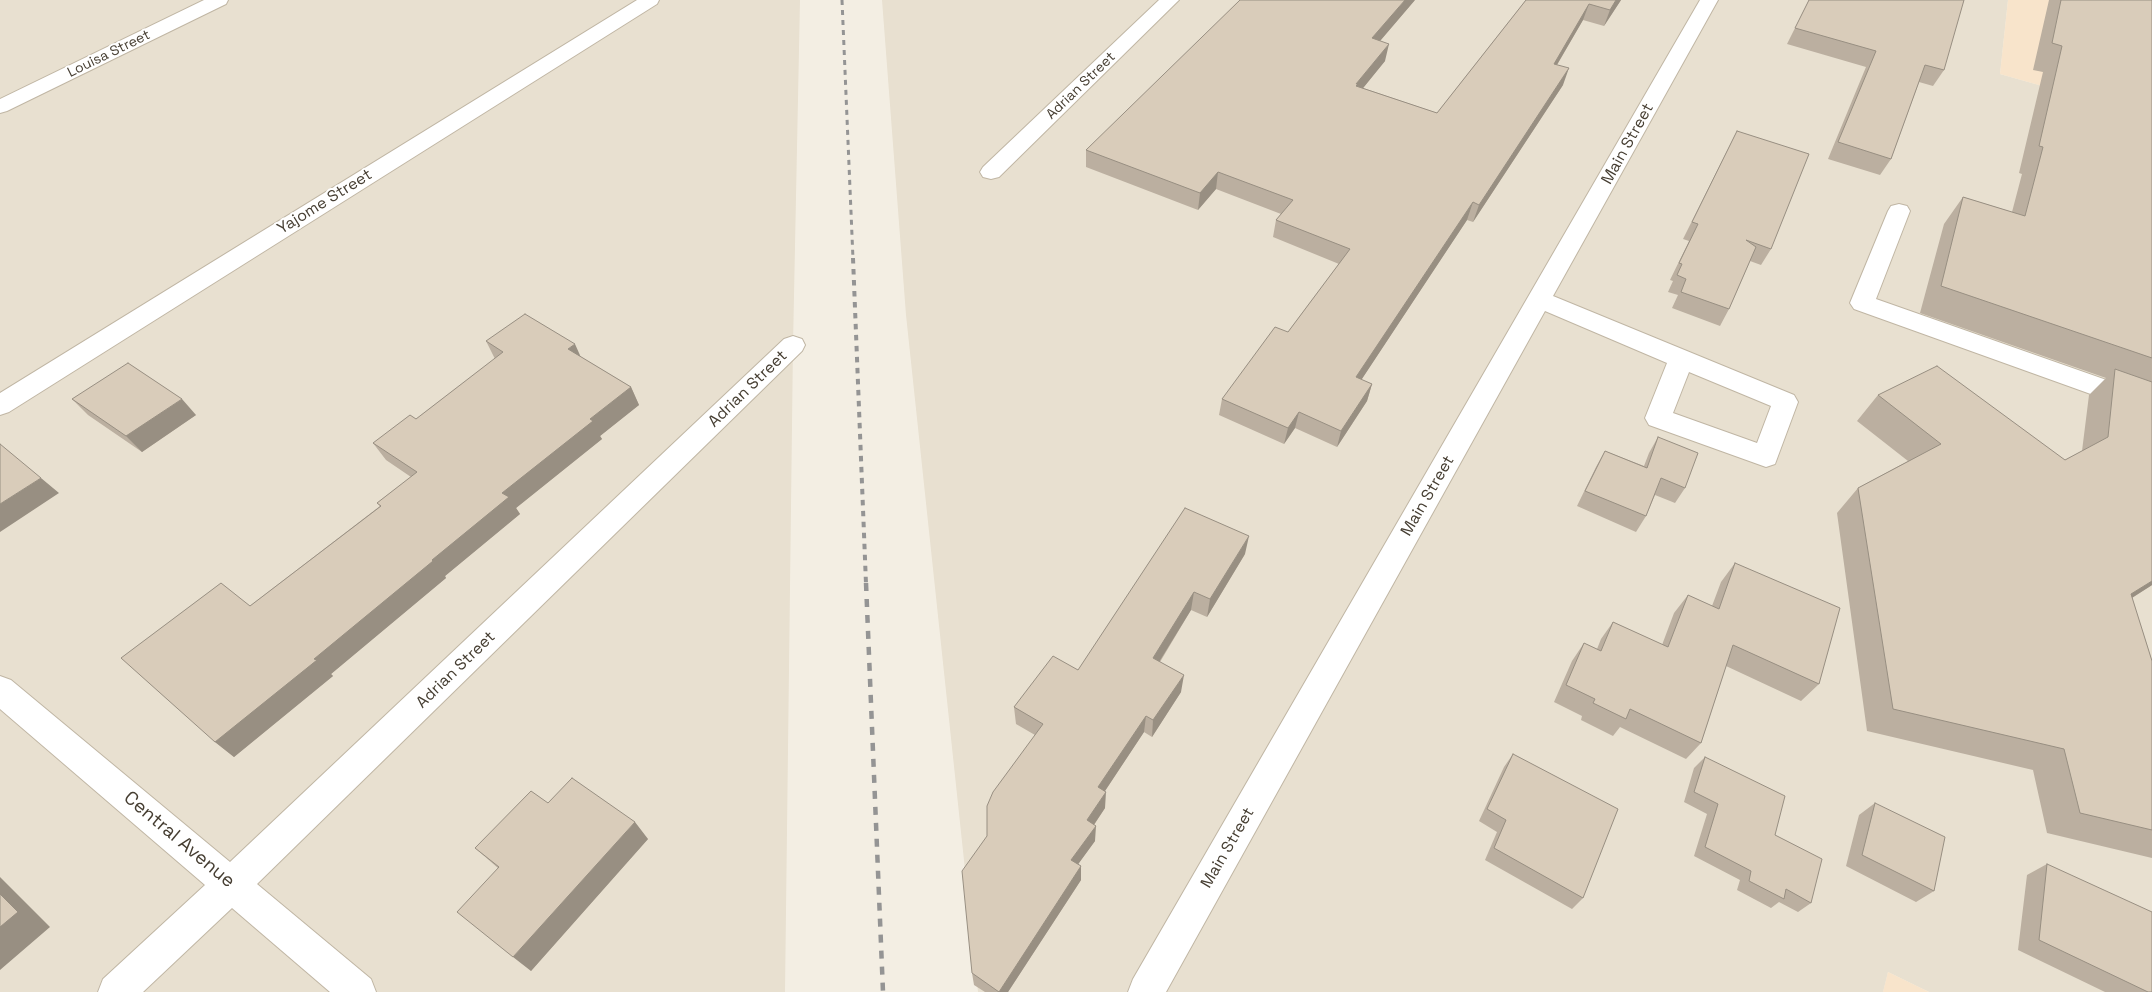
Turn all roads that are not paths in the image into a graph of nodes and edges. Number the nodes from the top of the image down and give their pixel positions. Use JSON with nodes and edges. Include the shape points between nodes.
{"nodes":[{"id":1,"x":219,"y":0,"type":"edge"},
{"id":2,"x":650,"y":0,"type":"edge"},
{"id":3,"x":1170,"y":0,"type":"edge"},
{"id":4,"x":1709,"y":0,"type":"edge"},
{"id":5,"x":0,"y":107,"type":"edge"},
{"id":6,"x":991,"y":172,"type":"dead end"},
{"id":7,"x":1899,"y":211,"type":"dead end"},
{"id":8,"x":1540,"y":300,"type":"junction"},
{"id":9,"x":793,"y":345,"type":"dead end"},
{"id":10,"x":1680,"y":359,"type":"junction"},
{"id":11,"x":0,"y":405,"type":"edge"},
{"id":12,"x":2152,"y":406,"type":"edge"},
{"id":13,"x":0,"y":690,"type":"edge"},
{"id":14,"x":232,"y":884,"type":"junction"},
{"id":15,"x":116,"y":992,"type":"edge"},
{"id":16,"x":358,"y":992,"type":"edge"},
{"id":17,"x":1146,"y":992,"type":"edge"}],
"edges":[{"from":1,"to":5,"type":"street","name":"Louisa Street"},
{"from":2,"to":11,"type":"street","name":"Yajome Street"},
{"from":3,"to":6,"type":"street","name":"Adrian Street"},
{"from":4,"to":8,"type":"street","name":"Main Street"},
{"from":7,"to":12,"type":"street","via":[[1862,303]]},
{"from":8,"to":10,"type":"street"},
{"from":8,"to":17,"type":"street","name":"Main Street"},
{"from":9,"to":14,"type":"street","name":"Adrian Street"},
{"from":10,"to":10,"type":"street","via":[[1785,402],[1766,457],[1658,418]]},
{"from":13,"to":14,"type":"street","name":"Central Avenue"},
{"from":14,"to":15,"type":"street","name":"Adrian Street"},
{"from":14,"to":16,"type":"street","name":"Central Avenue"}]}
